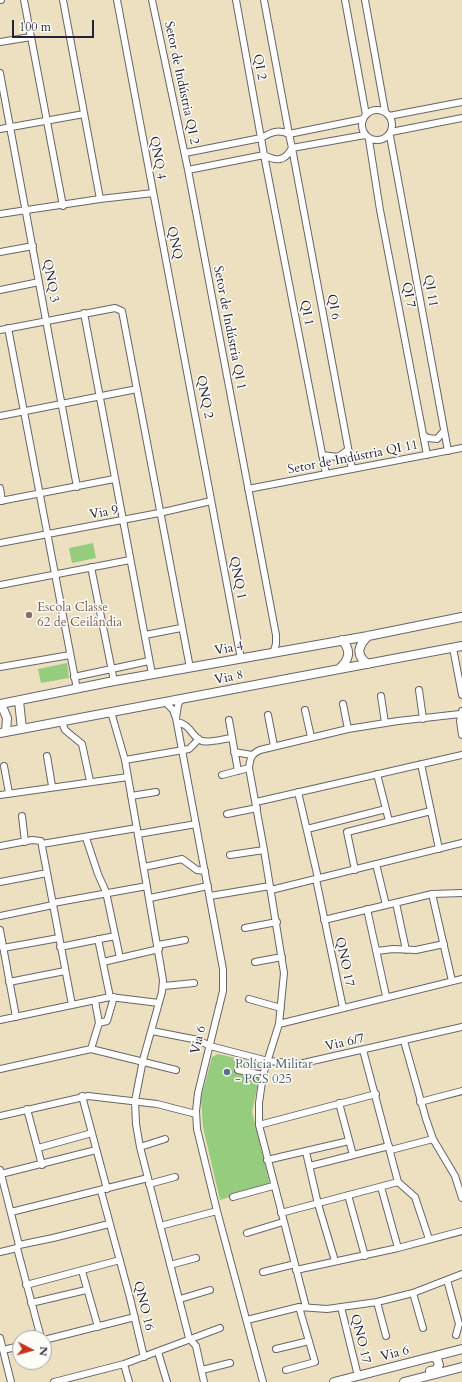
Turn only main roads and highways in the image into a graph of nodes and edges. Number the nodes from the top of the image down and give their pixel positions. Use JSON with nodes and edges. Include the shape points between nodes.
{"nodes":[{"id":1,"x":462,"y":617,"type":"edge"},
{"id":2,"x":368,"y":636,"type":"junction"},
{"id":3,"x":342,"y":640,"type":"junction"},
{"id":4,"x":462,"y":646,"type":"edge"},
{"id":5,"x":368,"y":664,"type":"junction"},
{"id":6,"x":339,"y":669,"type":"junction"},
{"id":7,"x":19,"y":701,"type":"junction"},
{"id":8,"x":0,"y":702,"type":"edge"},
{"id":9,"x":22,"y":729,"type":"junction"},
{"id":10,"x":3,"y":733,"type":"edge"},
{"id":11,"x":462,"y":1349,"type":"edge"},
{"id":12,"x":433,"y":1357,"type":"junction"},
{"id":13,"x":462,"y":1367,"type":"edge"},
{"id":14,"x":334,"y":1382,"type":"edge"},
{"id":15,"x":395,"y":1382,"type":"edge"},
{"id":16,"x":404,"y":1382,"type":"edge"}],
"edges":[{"from":1,"to":2,"type":"main road","name":"Via 4"},
{"from":2,"to":3,"type":"main road","name":"Via 4"},
{"from":2,"to":5,"type":"main road","via":[[359,648],[361,658]]},
{"from":3,"to":6,"type":"main road","via":[[347,645],[349,655]]},
{"from":3,"to":7,"type":"main road","name":"Via 4","via":[[114,681]]},
{"from":4,"to":5,"type":"main road","name":"Via 8"},
{"from":5,"to":6,"type":"main road","name":"Via 8"},
{"from":6,"to":9,"type":"main road","name":"Via 8"},
{"from":7,"to":8,"type":"main road","name":"Via 4"},
{"from":7,"to":9,"type":"main road"},
{"from":8,"to":10,"type":"main road","via":[[6,713]]},
{"from":9,"to":10,"type":"main road","name":"Via 8"},
{"from":11,"to":12,"type":"main road","name":"Via 6"},
{"from":12,"to":14,"type":"main road","name":"Via 6"},
{"from":12,"to":15,"type":"main road","via":[[439,1363],[436,1370]]},
{"from":13,"to":16,"type":"main road"}]}
